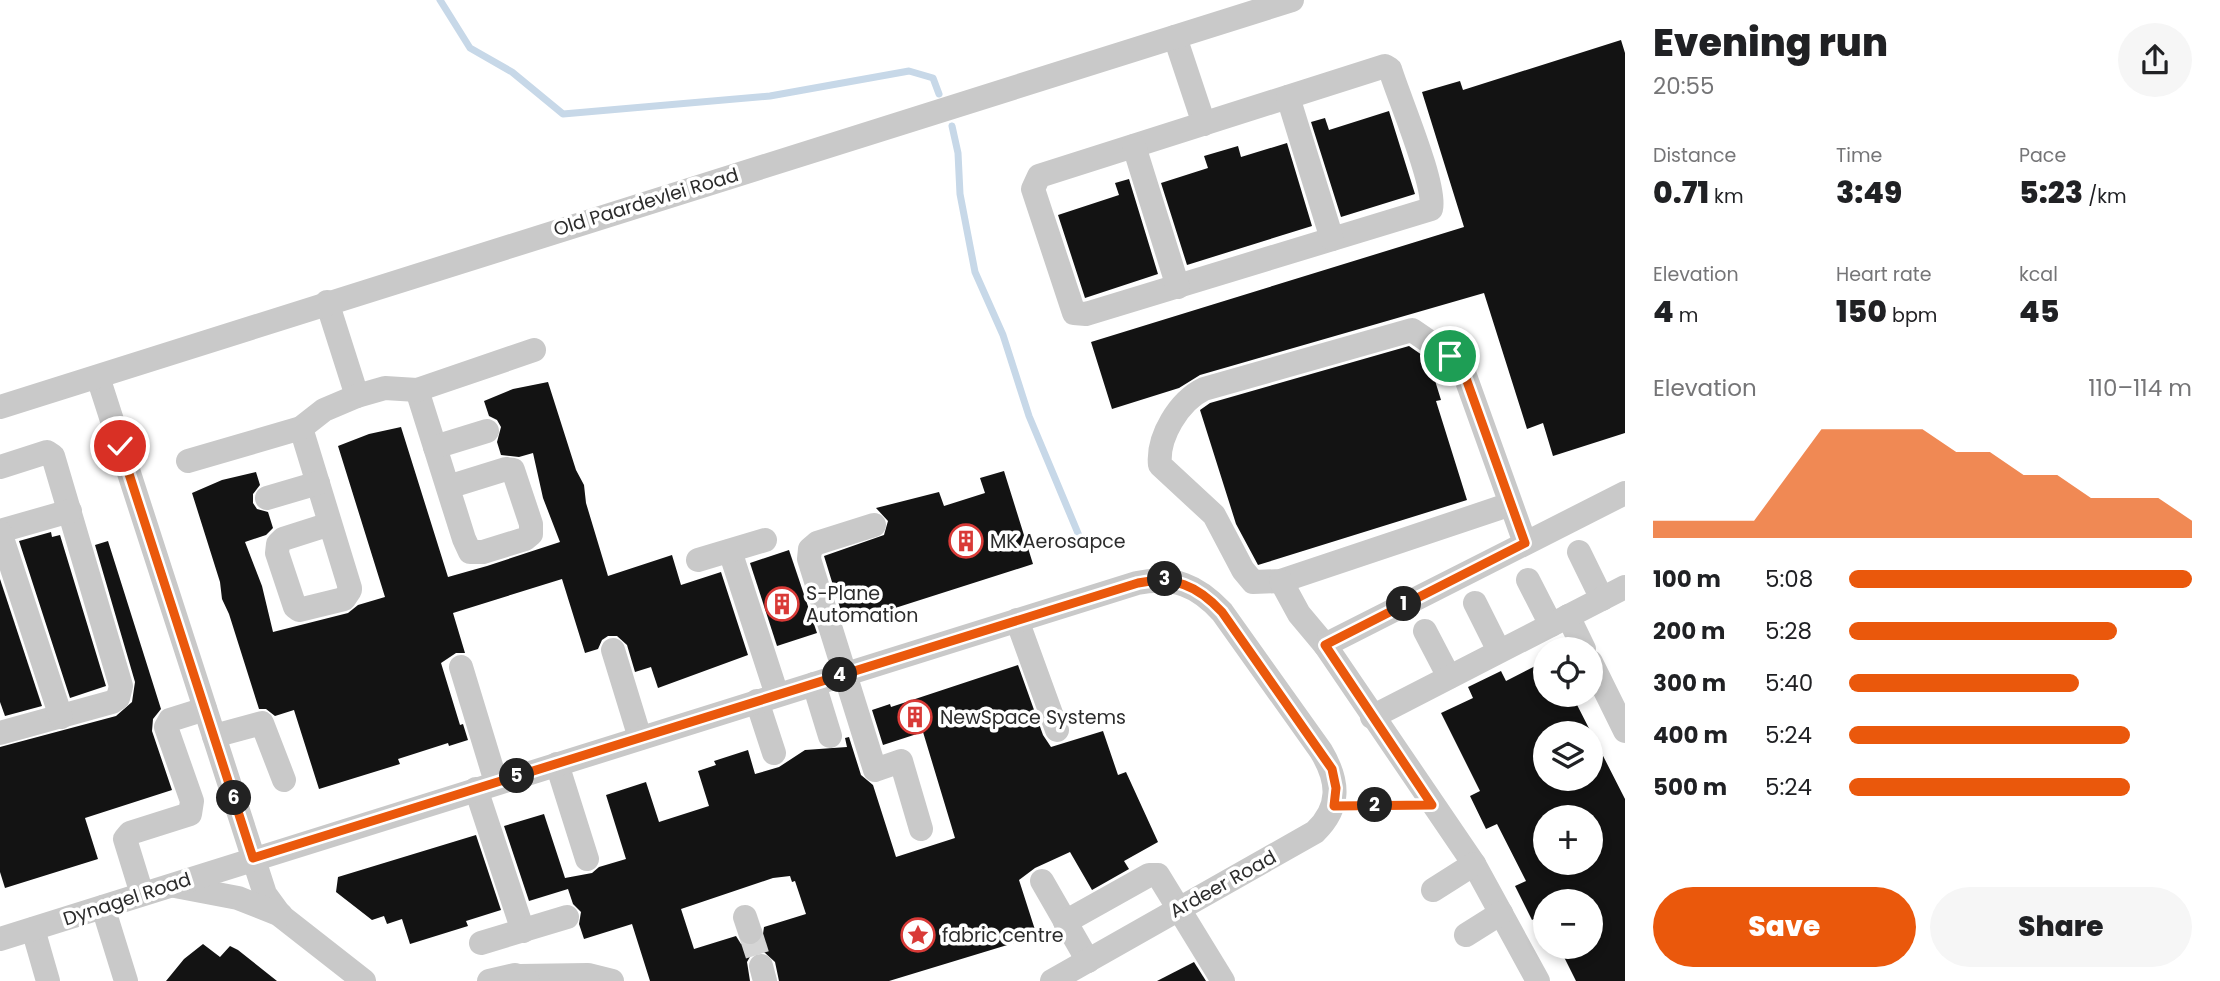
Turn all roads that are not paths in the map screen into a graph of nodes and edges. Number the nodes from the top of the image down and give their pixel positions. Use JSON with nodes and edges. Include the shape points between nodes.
{"nodes":[{"id":1,"x":1292,"y":0,"type":"edge"},
{"id":2,"x":1175,"y":37,"type":"junction"},
{"id":3,"x":1288,"y":97,"type":"junction"},
{"id":4,"x":1204,"y":124,"type":"junction"},
{"id":5,"x":1134,"y":146,"type":"junction"},
{"id":6,"x":1332,"y":239,"type":"junction"},
{"id":7,"x":1178,"y":286,"type":"junction"},
{"id":8,"x":327,"y":302,"type":"junction"},
{"id":9,"x":534,"y":349,"type":"dead end"},
{"id":10,"x":98,"y":377,"type":"junction"},
{"id":11,"x":416,"y":390,"type":"junction"},
{"id":12,"x":357,"y":396,"type":"junction"},
{"id":13,"x":0,"y":407,"type":"edge"},
{"id":14,"x":301,"y":428,"type":"junction"},
{"id":15,"x":487,"y":431,"type":"dead end"},
{"id":16,"x":435,"y":447,"type":"junction"},
{"id":17,"x":188,"y":461,"type":"dead end"},
{"id":18,"x":0,"y":467,"type":"edge"},
{"id":19,"x":318,"y":483,"type":"junction"},
{"id":20,"x":448,"y":487,"type":"dead end"},
{"id":21,"x":1625,"y":493,"type":"edge"},
{"id":22,"x":267,"y":498,"type":"dead end"},
{"id":23,"x":1511,"y":504,"type":"junction"},
{"id":24,"x":70,"y":511,"type":"junction"},
{"id":25,"x":331,"y":524,"type":"dead end"},
{"id":26,"x":874,"y":525,"type":"dead end"},
{"id":27,"x":0,"y":532,"type":"edge"},
{"id":28,"x":765,"y":540,"type":"dead end"},
{"id":29,"x":1525,"y":543,"type":"junction"},
{"id":30,"x":730,"y":551,"type":"junction"},
{"id":31,"x":1579,"y":551,"type":"dead end"},
{"id":32,"x":698,"y":560,"type":"dead end"},
{"id":33,"x":1528,"y":580,"type":"dead end"},
{"id":34,"x":1281,"y":581,"type":"junction"},
{"id":35,"x":1625,"y":587,"type":"edge"},
{"id":36,"x":1602,"y":599,"type":"junction"},
{"id":37,"x":1475,"y":603,"type":"dead end"},
{"id":38,"x":1017,"y":620,"type":"junction"},
{"id":39,"x":1559,"y":620,"type":"junction"},
{"id":40,"x":1425,"y":631,"type":"dead end"},
{"id":41,"x":1574,"y":637,"type":"edge"},
{"id":42,"x":1325,"y":645,"type":"junction"},
{"id":43,"x":613,"y":650,"type":"dead end"},
{"id":44,"x":1499,"y":651,"type":"junction"},
{"id":45,"x":461,"y":667,"type":"dead end"},
{"id":46,"x":845,"y":674,"type":"junction"},
{"id":47,"x":1449,"y":677,"type":"junction"},
{"id":48,"x":814,"y":684,"type":"junction"},
{"id":49,"x":1603,"y":687,"type":"edge"},
{"id":50,"x":767,"y":698,"type":"junction"},
{"id":51,"x":205,"y":709,"type":"junction"},
{"id":52,"x":61,"y":717,"type":"junction"},
{"id":53,"x":1372,"y":717,"type":"junction"},
{"id":54,"x":1057,"y":730,"type":"dead end"},
{"id":55,"x":1625,"y":732,"type":"edge"},
{"id":56,"x":0,"y":733,"type":"edge"},
{"id":57,"x":214,"y":736,"type":"junction"},
{"id":58,"x":830,"y":736,"type":"dead end"},
{"id":59,"x":640,"y":737,"type":"junction"},
{"id":60,"x":774,"y":753,"type":"dead end"},
{"id":61,"x":557,"y":764,"type":"junction"},
{"id":62,"x":284,"y":780,"type":"dead end"},
{"id":63,"x":486,"y":785,"type":"junction"},
{"id":64,"x":1334,"y":806,"type":"joint"},
{"id":65,"x":920,"y":829,"type":"dead end"},
{"id":66,"x":253,"y":858,"type":"junction"},
{"id":67,"x":587,"y":859,"type":"dead end"},
{"id":68,"x":1474,"y":864,"type":"junction"},
{"id":69,"x":1042,"y":881,"type":"dead end"},
{"id":70,"x":171,"y":886,"type":"junction"},
{"id":71,"x":1433,"y":890,"type":"dead end"},
{"id":72,"x":142,"y":894,"type":"junction"},
{"id":73,"x":103,"y":907,"type":"junction"},
{"id":74,"x":1180,"y":909,"type":"junction"},
{"id":75,"x":1502,"y":913,"type":"junction"},
{"id":76,"x":281,"y":916,"type":"junction"},
{"id":77,"x":567,"y":917,"type":"dead end"},
{"id":78,"x":1065,"y":922,"type":"junction"},
{"id":79,"x":33,"y":929,"type":"junction"},
{"id":80,"x":523,"y":931,"type":"junction"},
{"id":81,"x":1,"y":935,"type":"edge"},
{"id":82,"x":1466,"y":935,"type":"dead end"},
{"id":83,"x":481,"y":943,"type":"dead end"},
{"id":84,"x":1088,"y":961,"type":"junction"},
{"id":85,"x":524,"y":979,"type":"edge"},
{"id":86,"x":48,"y":981,"type":"edge"},
{"id":87,"x":127,"y":981,"type":"edge"},
{"id":88,"x":364,"y":981,"type":"edge"},
{"id":89,"x":489,"y":981,"type":"edge"},
{"id":90,"x":612,"y":981,"type":"edge"},
{"id":91,"x":1052,"y":981,"type":"edge"},
{"id":92,"x":1223,"y":981,"type":"edge"},
{"id":93,"x":1538,"y":981,"type":"edge"}],
"edges":[{"from":1,"to":2,"type":"street","name":"Old Paardevlei Road"},
{"from":2,"to":4,"type":"street"},
{"from":2,"to":8,"type":"street","name":"Old Paardevlei Road"},
{"from":3,"to":4,"type":"street"},
{"from":3,"to":6,"type":"street"},
{"from":3,"to":6,"type":"street","via":[[1389,67],[1425,173],[1432,201],[1428,210]]},
{"from":4,"to":5,"type":"street"},
{"from":5,"to":7,"type":"street"},
{"from":5,"to":7,"type":"street","via":[[1035,180],[1052,251],[1071,309],[1078,314]]},
{"from":6,"to":7,"type":"street"},
{"from":8,"to":10,"type":"street","name":"Old Paardevlei Road"},
{"from":8,"to":12,"type":"street"},
{"from":9,"to":11,"type":"street"},
{"from":10,"to":13,"type":"street","name":"Old Paardevlei Road"},
{"from":10,"to":51,"type":"street"},
{"from":11,"to":12,"type":"street","via":[[385,388]]},
{"from":11,"to":16,"type":"street"},
{"from":12,"to":14,"type":"street","via":[[324,410]]},
{"from":14,"to":17,"type":"street"},
{"from":14,"to":19,"type":"street"},
{"from":15,"to":16,"type":"street"},
{"from":16,"to":20,"type":"street"},
{"from":18,"to":24,"type":"street","via":[[50,453]]},
{"from":19,"to":22,"type":"street"},
{"from":19,"to":25,"type":"street"},
{"from":21,"to":29,"type":"street"},
{"from":23,"to":29,"type":"street"},
{"from":23,"to":34,"type":"street"},
{"from":23,"to":34,"type":"street","via":[[1463,370],[1415,331],[1401,330],[1204,389],[1188,399],[1163,436],[1160,465],[1214,515],[1248,578],[1263,583]]},
{"from":24,"to":27,"type":"street"},
{"from":24,"to":52,"type":"street","via":[[121,686],[112,702]]},
{"from":26,"to":46,"type":"street","via":[[817,543],[808,555]]},
{"from":27,"to":52,"type":"street"},
{"from":28,"to":30,"type":"street"},
{"from":29,"to":42,"type":"street"},
{"from":30,"to":32,"type":"street"},
{"from":30,"to":50,"type":"street"},
{"from":31,"to":36,"type":"street"},
{"from":33,"to":39,"type":"street"},
{"from":34,"to":42,"type":"street","via":[[1299,614]]},
{"from":35,"to":36,"type":"street"},
{"from":36,"to":39,"type":"street"},
{"from":37,"to":44,"type":"street"},
{"from":38,"to":46,"type":"street","name":"Dynagel Road"},
{"from":38,"to":54,"type":"street"},
{"from":38,"to":64,"type":"street","name":"Dynagel Road","via":[[1161,579],[1186,583],[1206,594],[1332,769]]},
{"from":39,"to":41,"type":"street"},
{"from":39,"to":44,"type":"street"},
{"from":40,"to":47,"type":"street"},
{"from":42,"to":53,"type":"street"},
{"from":43,"to":59,"type":"street"},
{"from":44,"to":47,"type":"street"},
{"from":45,"to":63,"type":"street"},
{"from":46,"to":48,"type":"street","name":"Dynagel Road"},
{"from":46,"to":65,"type":"street","via":[[875,770],[901,761]]},
{"from":47,"to":53,"type":"street"},
{"from":48,"to":50,"type":"street","name":"Dynagel Road"},
{"from":48,"to":58,"type":"street"},
{"from":49,"to":55,"type":"street"},
{"from":50,"to":59,"type":"street","name":"Dynagel Road"},
{"from":50,"to":60,"type":"street"},
{"from":51,"to":57,"type":"street"},
{"from":51,"to":72,"type":"street","via":[[168,722],[166,727],[192,801],[190,814],[130,833],[125,839]]},
{"from":52,"to":56,"type":"street"},
{"from":53,"to":68,"type":"street"},
{"from":57,"to":62,"type":"street","via":[[262,723]]},
{"from":57,"to":66,"type":"street"},
{"from":59,"to":61,"type":"street","name":"Dynagel Road"},
{"from":61,"to":63,"type":"street","name":"Dynagel Road"},
{"from":61,"to":67,"type":"street"},
{"from":63,"to":66,"type":"street","name":"Dynagel Road"},
{"from":63,"to":80,"type":"street"},
{"from":64,"to":74,"type":"street","name":"Ardeer Road","via":[[1315,832]]},
{"from":66,"to":70,"type":"street","name":"Dynagel Road"},
{"from":66,"to":76,"type":"street","via":[[265,894]]},
{"from":68,"to":71,"type":"street"},
{"from":68,"to":75,"type":"street"},
{"from":69,"to":78,"type":"street"},
{"from":70,"to":72,"type":"street","name":"Dynagel Road"},
{"from":70,"to":76,"type":"street","via":[[238,898]]},
{"from":72,"to":73,"type":"street","name":"Dynagel Road"},
{"from":73,"to":79,"type":"street","name":"Dynagel Road"},
{"from":73,"to":87,"type":"street"},
{"from":74,"to":78,"type":"street","via":[[1161,878],[1153,874]]},
{"from":74,"to":84,"type":"street","name":"Ardeer Road"},
{"from":74,"to":92,"type":"street"},
{"from":75,"to":82,"type":"street"},
{"from":75,"to":93,"type":"street"},
{"from":76,"to":88,"type":"street"},
{"from":77,"to":80,"type":"street"},
{"from":78,"to":84,"type":"street"},
{"from":79,"to":81,"type":"street","name":"Dynagel Road"},
{"from":79,"to":86,"type":"street"},
{"from":80,"to":83,"type":"street"},
{"from":84,"to":91,"type":"street","name":"Ardeer Road"},
{"from":85,"to":89,"type":"street","via":[[509,975]]},
{"from":85,"to":90,"type":"street","via":[[588,975]]}]}
